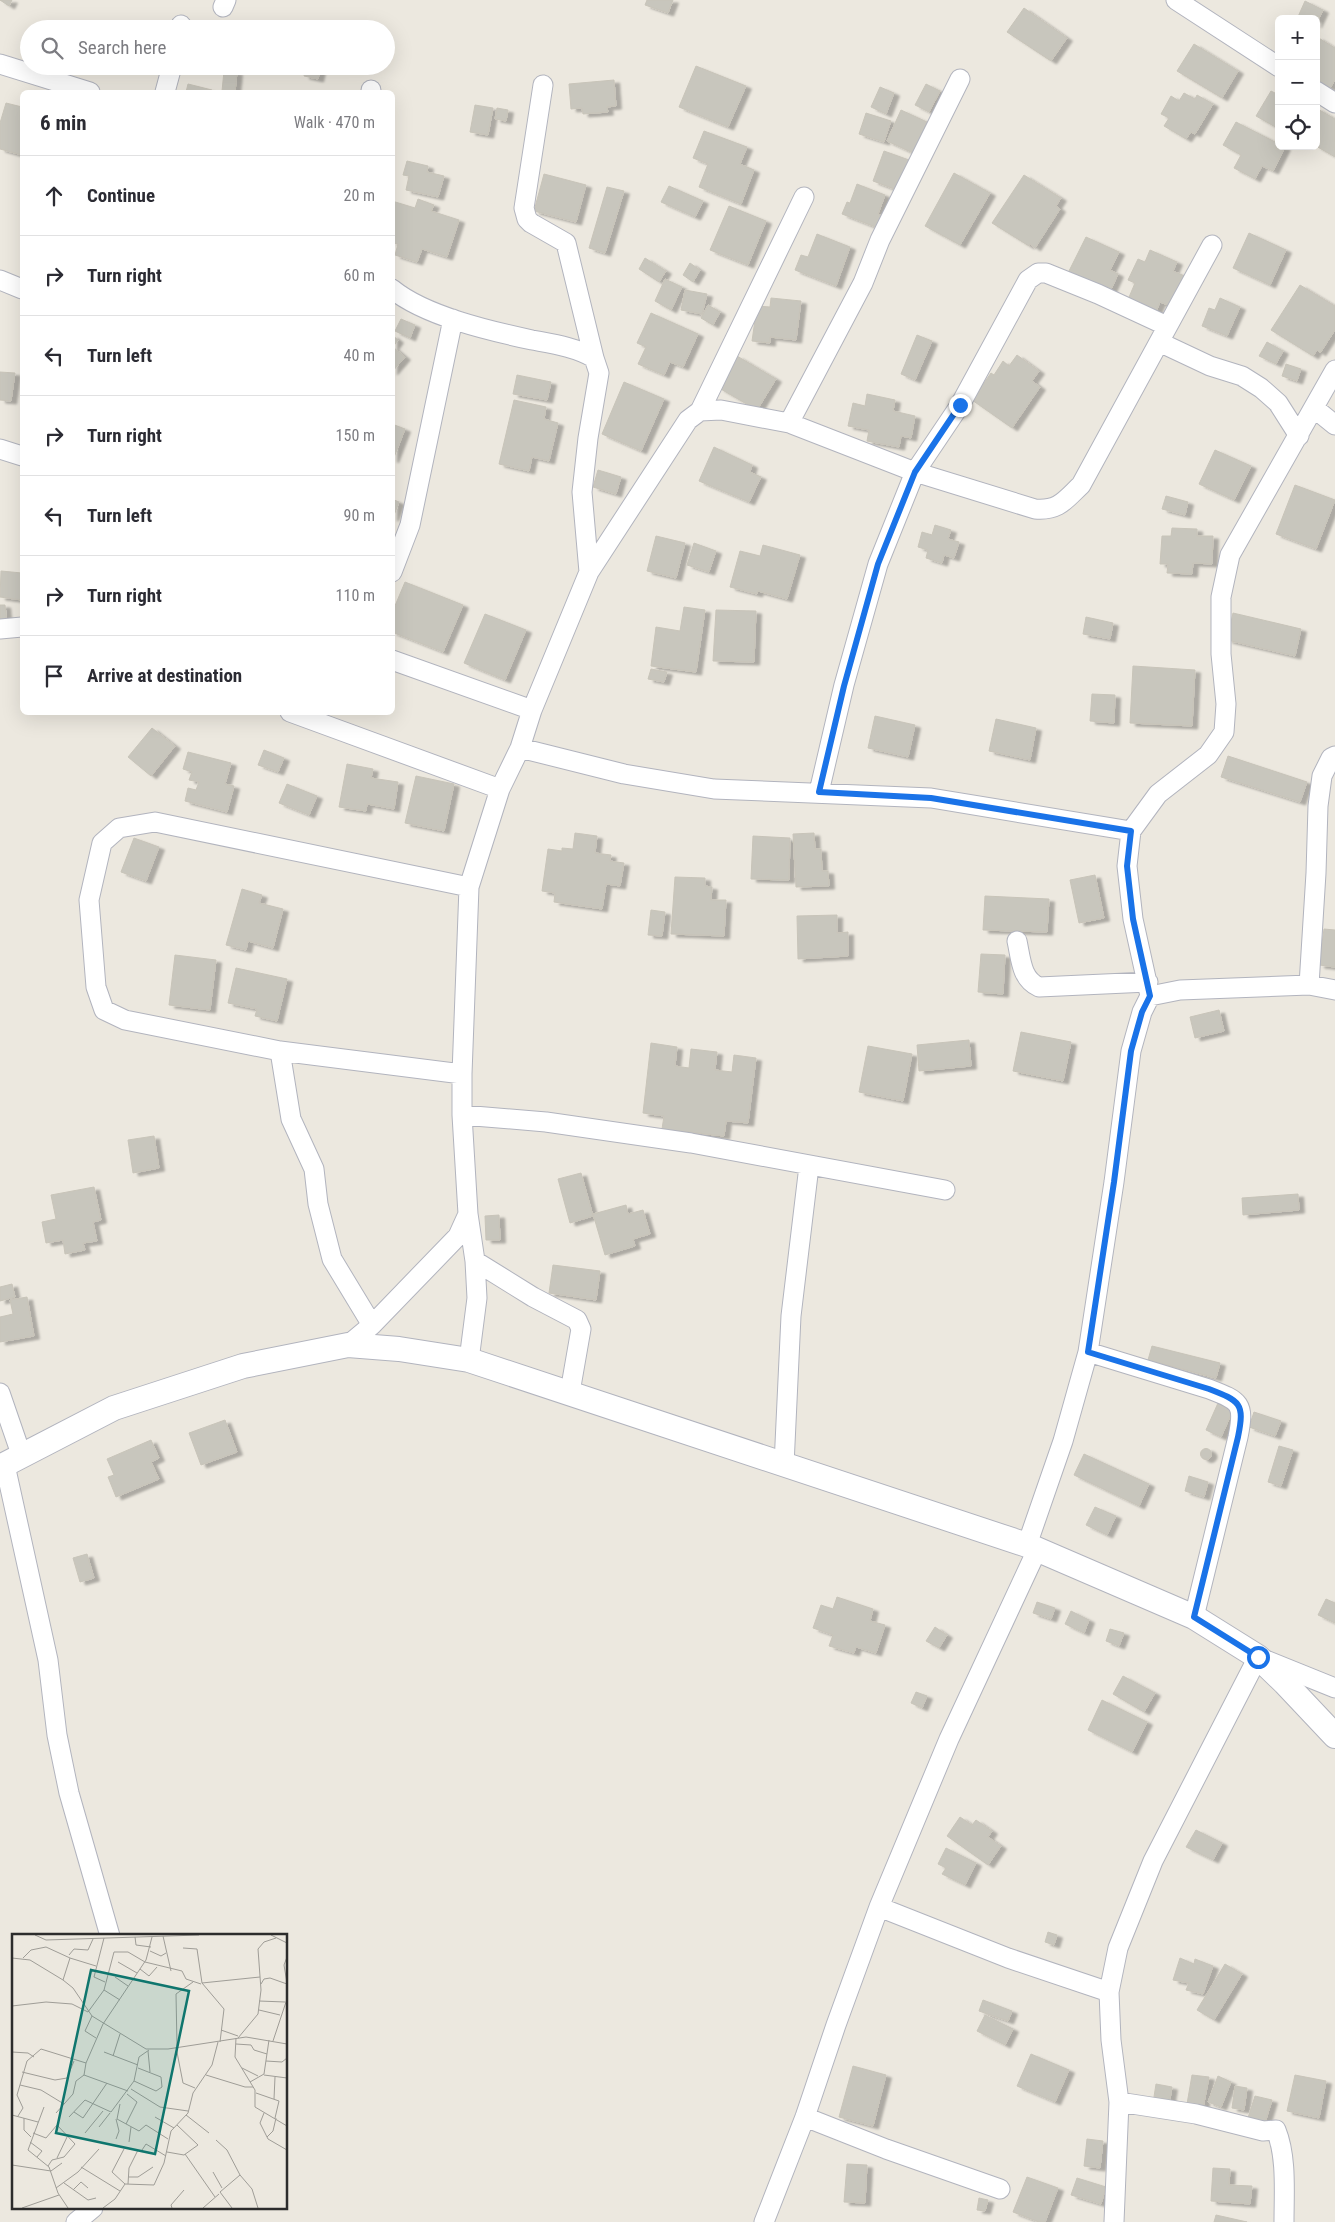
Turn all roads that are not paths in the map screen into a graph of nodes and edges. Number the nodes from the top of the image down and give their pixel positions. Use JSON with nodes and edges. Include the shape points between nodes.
{"nodes":[{"id":1,"x":1181,"y":2,"type":"edge"},
{"id":2,"x":0,"y":64,"type":"edge"},
{"id":3,"x":1275,"y":64,"type":"edge"},
{"id":4,"x":20,"y":70,"type":"edge"},
{"id":5,"x":35,"y":75,"type":"edge"},
{"id":6,"x":170,"y":75,"type":"edge"},
{"id":7,"x":960,"y":79,"type":"dead end"},
{"id":8,"x":543,"y":85,"type":"dead end"},
{"id":9,"x":84,"y":90,"type":"edge"},
{"id":10,"x":166,"y":90,"type":"edge"},
{"id":11,"x":1320,"y":94,"type":"edge"},
{"id":12,"x":1335,"y":103,"type":"edge"},
{"id":13,"x":804,"y":197,"type":"dead end"},
{"id":14,"x":1212,"y":245,"type":"dead end"},
{"id":15,"x":0,"y":280,"type":"edge"},
{"id":16,"x":20,"y":288,"type":"edge"},
{"id":17,"x":395,"y":291,"type":"edge"},
{"id":18,"x":453,"y":319,"type":"junction"},
{"id":19,"x":1163,"y":334,"type":"junction"},
{"id":20,"x":594,"y":358,"type":"junction"},
{"id":21,"x":1335,"y":370,"type":"edge"},
{"id":22,"x":1314,"y":408,"type":"junction"},
{"id":23,"x":700,"y":410,"type":"junction"},
{"id":24,"x":789,"y":423,"type":"junction"},
{"id":25,"x":1335,"y":425,"type":"edge"},
{"id":26,"x":1299,"y":436,"type":"junction"},
{"id":27,"x":0,"y":449,"type":"edge"},
{"id":28,"x":20,"y":455,"type":"edge"},
{"id":29,"x":915,"y":472,"type":"junction"},
{"id":30,"x":395,"y":564,"type":"edge"},
{"id":31,"x":589,"y":572,"type":"junction"},
{"id":32,"x":20,"y":626,"type":"edge"},
{"id":33,"x":0,"y":629,"type":"edge"},
{"id":34,"x":395,"y":661,"type":"edge"},
{"id":35,"x":532,"y":710,"type":"junction"},
{"id":36,"x":298,"y":715,"type":"edge"},
{"id":37,"x":520,"y":748,"type":"junction"},
{"id":38,"x":1335,"y":756,"type":"edge"},
{"id":39,"x":500,"y":789,"type":"junction"},
{"id":40,"x":819,"y":792,"type":"junction"},
{"id":41,"x":1131,"y":831,"type":"junction"},
{"id":42,"x":469,"y":887,"type":"junction"},
{"id":43,"x":1017,"y":940,"type":"dead end"},
{"id":44,"x":1309,"y":985,"type":"junction"},
{"id":45,"x":1149,"y":989,"type":"junction"},
{"id":46,"x":1335,"y":990,"type":"edge"},
{"id":47,"x":280,"y":1051,"type":"junction"},
{"id":48,"x":462,"y":1074,"type":"junction"},
{"id":49,"x":462,"y":1115,"type":"junction"},
{"id":50,"x":809,"y":1166,"type":"junction"},
{"id":51,"x":945,"y":1190,"type":"dead end"},
{"id":52,"x":468,"y":1214,"type":"junction"},
{"id":53,"x":475,"y":1261,"type":"junction"},
{"id":54,"x":372,"y":1325,"type":"junction"},
{"id":55,"x":348,"y":1345,"type":"junction"},
{"id":56,"x":1088,"y":1352,"type":"junction"},
{"id":57,"x":469,"y":1360,"type":"junction"},
{"id":58,"x":570,"y":1392,"type":"junction"},
{"id":59,"x":0,"y":1393,"type":"edge"},
{"id":60,"x":9,"y":1463,"type":"edge"},
{"id":61,"x":784,"y":1465,"type":"junction"},
{"id":62,"x":1032,"y":1548,"type":"junction"},
{"id":63,"x":1194,"y":1617,"type":"junction"},
{"id":64,"x":1258,"y":1657,"type":"junction"},
{"id":65,"x":1335,"y":1688,"type":"edge"},
{"id":66,"x":1335,"y":1736,"type":"edge"},
{"id":67,"x":879,"y":1907,"type":"junction"},
{"id":68,"x":109,"y":1934,"type":"edge"},
{"id":69,"x":1109,"y":1992,"type":"junction"},
{"id":70,"x":1119,"y":2102,"type":"junction"},
{"id":71,"x":805,"y":2117,"type":"junction"},
{"id":72,"x":1000,"y":2189,"type":"dead end"},
{"id":73,"x":91,"y":2210,"type":"edge"},
{"id":74,"x":76,"y":2222,"type":"edge"},
{"id":75,"x":764,"y":2222,"type":"edge"},
{"id":76,"x":1114,"y":2222,"type":"edge"},
{"id":77,"x":1284,"y":2222,"type":"edge"}],
"edges":[{"from":1,"to":3,"type":"street"},
{"from":2,"to":4,"type":"street"},
{"from":5,"to":9,"type":"street"},
{"from":6,"to":10,"type":"street"},
{"from":7,"to":24,"type":"street","via":[[880,240],[863,282]]},
{"from":8,"to":20,"type":"street","via":[[524,208],[531,223],[566,243]]},
{"from":11,"to":12,"type":"street"},
{"from":13,"to":23,"type":"street"},
{"from":14,"to":19,"type":"street"},
{"from":15,"to":16,"type":"street"},
{"from":17,"to":18,"type":"street"},
{"from":18,"to":20,"type":"street","via":[[521,338],[582,350]]},
{"from":18,"to":30,"type":"street","via":[[410,525]]},
{"from":19,"to":26,"type":"street","via":[[1210,366],[1242,376],[1261,388],[1278,403]]},
{"from":19,"to":29,"type":"street","via":[[1081,485],[1058,507],[1035,509]]},
{"from":19,"to":29,"type":"street","via":[[1098,294],[1046,273],[1038,273],[1028,280],[960,405]]},
{"from":20,"to":31,"type":"street","via":[[599,372],[582,492]]},
{"from":21,"to":22,"type":"street"},
{"from":22,"to":25,"type":"street"},
{"from":22,"to":26,"type":"street"},
{"from":23,"to":24,"type":"street","via":[[721,410]]},
{"from":23,"to":31,"type":"street","via":[[688,420]]},
{"from":24,"to":29,"type":"street"},
{"from":26,"to":41,"type":"street","via":[[1230,555],[1221,597],[1221,654],[1226,704],[1224,732],[1208,755],[1158,794]]},
{"from":27,"to":28,"type":"street"},
{"from":29,"to":40,"type":"street","via":[[878,564]]},
{"from":31,"to":35,"type":"street"},
{"from":32,"to":33,"type":"street"},
{"from":34,"to":35,"type":"street"},
{"from":35,"to":37,"type":"street"},
{"from":36,"to":39,"type":"street"},
{"from":37,"to":39,"type":"street"},
{"from":37,"to":40,"type":"street","via":[[624,774],[714,789]]},
{"from":38,"to":44,"type":"street","via":[[1322,776],[1318,806]]},
{"from":39,"to":42,"type":"street"},
{"from":40,"to":41,"type":"street","via":[[931,798]]},
{"from":41,"to":45,"type":"street","via":[[1127,866],[1133,919]]},
{"from":42,"to":47,"type":"street","via":[[154,822],[119,828],[102,843],[89,900],[96,987],[104,1010],[125,1020]]},
{"from":42,"to":48,"type":"street"},
{"from":43,"to":45,"type":"street","via":[[1026,977],[1030,984],[1039,988]]},
{"from":44,"to":45,"type":"street"},
{"from":44,"to":46,"type":"street"},
{"from":45,"to":56,"type":"street","via":[[1131,1051]]},
{"from":47,"to":48,"type":"street"},
{"from":47,"to":54,"type":"street","via":[[291,1118],[314,1169],[318,1204],[332,1259]]},
{"from":48,"to":49,"type":"street"},
{"from":49,"to":50,"type":"street","via":[[546,1122],[691,1143]]},
{"from":49,"to":52,"type":"street"},
{"from":50,"to":51,"type":"street"},
{"from":50,"to":61,"type":"street","via":[[791,1316]]},
{"from":52,"to":53,"type":"street"},
{"from":52,"to":54,"type":"street","via":[[458,1236]]},
{"from":53,"to":57,"type":"street","via":[[477,1298]]},
{"from":53,"to":58,"type":"street","via":[[577,1320],[581,1329]]},
{"from":54,"to":55,"type":"street"},
{"from":55,"to":57,"type":"street"},
{"from":55,"to":60,"type":"street","via":[[243,1366],[114,1408]]},
{"from":56,"to":62,"type":"street"},
{"from":56,"to":63,"type":"street","via":[[1226,1395],[1240,1406],[1241,1422]]},
{"from":57,"to":58,"type":"street"},
{"from":58,"to":61,"type":"street"},
{"from":59,"to":60,"type":"street"},
{"from":60,"to":68,"type":"street","via":[[48,1660],[57,1735]]},
{"from":61,"to":62,"type":"street"},
{"from":62,"to":63,"type":"street"},
{"from":62,"to":67,"type":"street"},
{"from":63,"to":64,"type":"street"},
{"from":64,"to":65,"type":"street"},
{"from":64,"to":66,"type":"street"},
{"from":64,"to":69,"type":"street","via":[[1153,1862],[1118,1948]]},
{"from":67,"to":69,"type":"street","via":[[1008,1958]]},
{"from":67,"to":71,"type":"street"},
{"from":69,"to":70,"type":"street"},
{"from":70,"to":76,"type":"street"},
{"from":70,"to":77,"type":"street","via":[[1196,2114],[1263,2131],[1276,2130],[1280,2139]]},
{"from":71,"to":72,"type":"street"},
{"from":71,"to":75,"type":"street"},
{"from":73,"to":74,"type":"street"}]}
